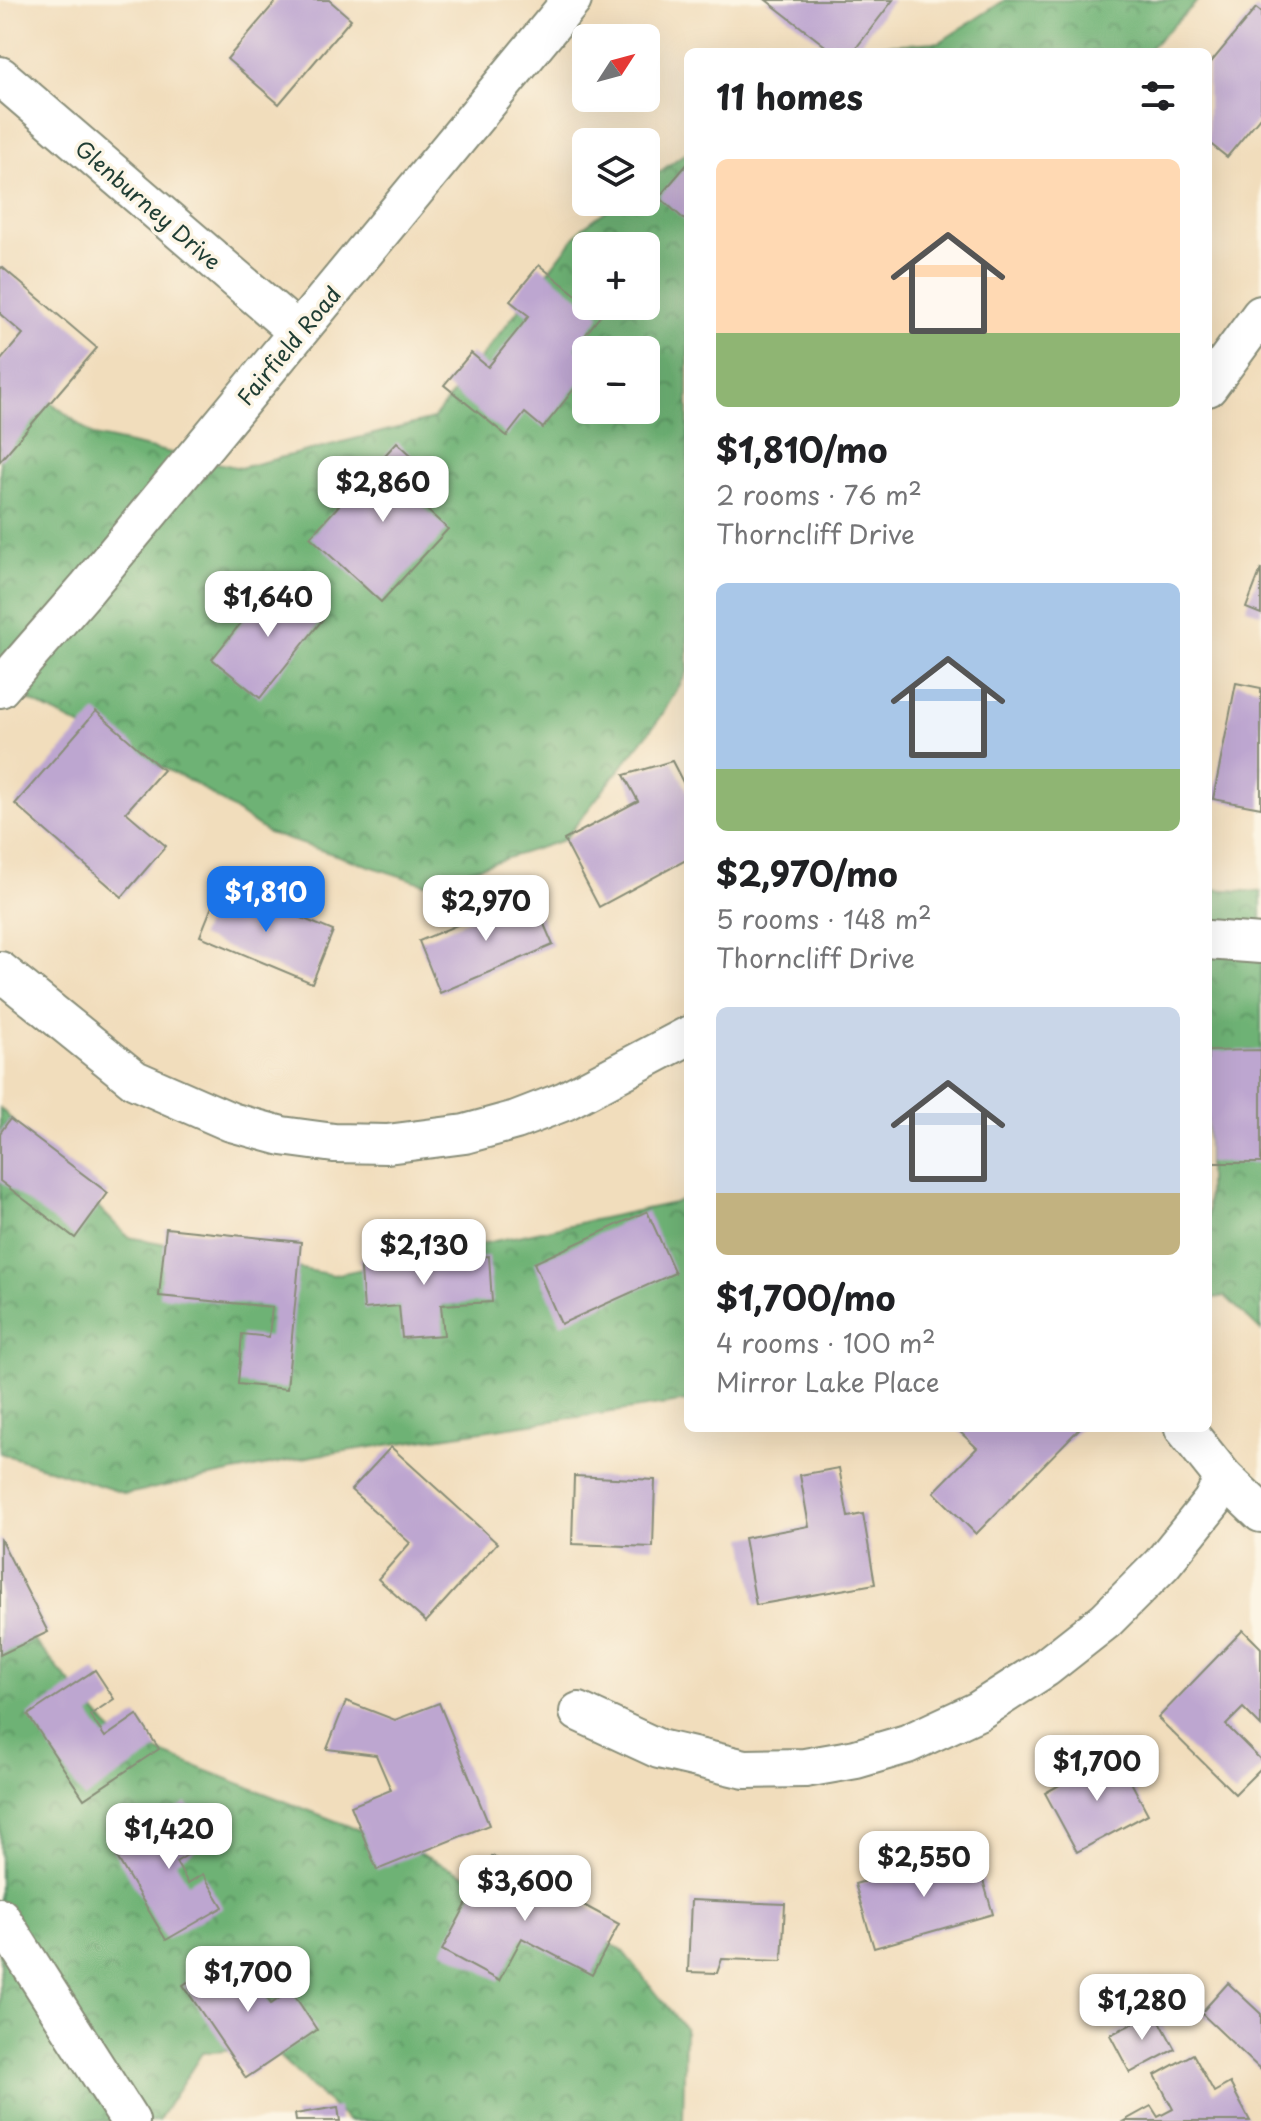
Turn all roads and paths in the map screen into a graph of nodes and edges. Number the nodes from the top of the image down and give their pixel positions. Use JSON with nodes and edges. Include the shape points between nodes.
{"nodes":[{"id":1,"x":572,"y":0,"type":"edge"},
{"id":2,"x":0,"y":76,"type":"edge"},
{"id":3,"x":1261,"y":315,"type":"edge"},
{"id":4,"x":298,"y":332,"type":"junction"},
{"id":5,"x":1212,"y":382,"type":"edge"},
{"id":6,"x":0,"y":688,"type":"edge"},
{"id":7,"x":1212,"y":940,"type":"edge"},
{"id":8,"x":1261,"y":944,"type":"edge"},
{"id":9,"x":0,"y":971,"type":"edge"},
{"id":10,"x":684,"y":1038,"type":"edge"},
{"id":11,"x":1187,"y":1432,"type":"edge"},
{"id":12,"x":1224,"y":1478,"type":"junction"},
{"id":13,"x":1261,"y":1513,"type":"edge"},
{"id":14,"x":579,"y":1712,"type":"dead end"},
{"id":15,"x":0,"y":1917,"type":"edge"},
{"id":16,"x":130,"y":2121,"type":"edge"}],
"edges":[{"from":1,"to":4,"type":"street","name":"Fairfield Road"},
{"from":2,"to":4,"type":"street","name":"Glenburney Drive"},
{"from":3,"to":5,"type":"street"},
{"from":4,"to":6,"type":"street","name":"Fairfield Road"},
{"from":7,"to":8,"type":"street"},
{"from":9,"to":10,"type":"street","via":[[135,1080],[231,1122],[334,1143],[387,1144],[465,1134],[516,1120],[565,1101]]},
{"from":11,"to":12,"type":"street"},
{"from":12,"to":13,"type":"street"},
{"from":12,"to":14,"type":"street","via":[[1212,1502],[1162,1564],[1106,1620],[978,1711],[907,1744],[818,1766],[745,1769],[659,1749]]},
{"from":15,"to":16,"type":"street"}]}
